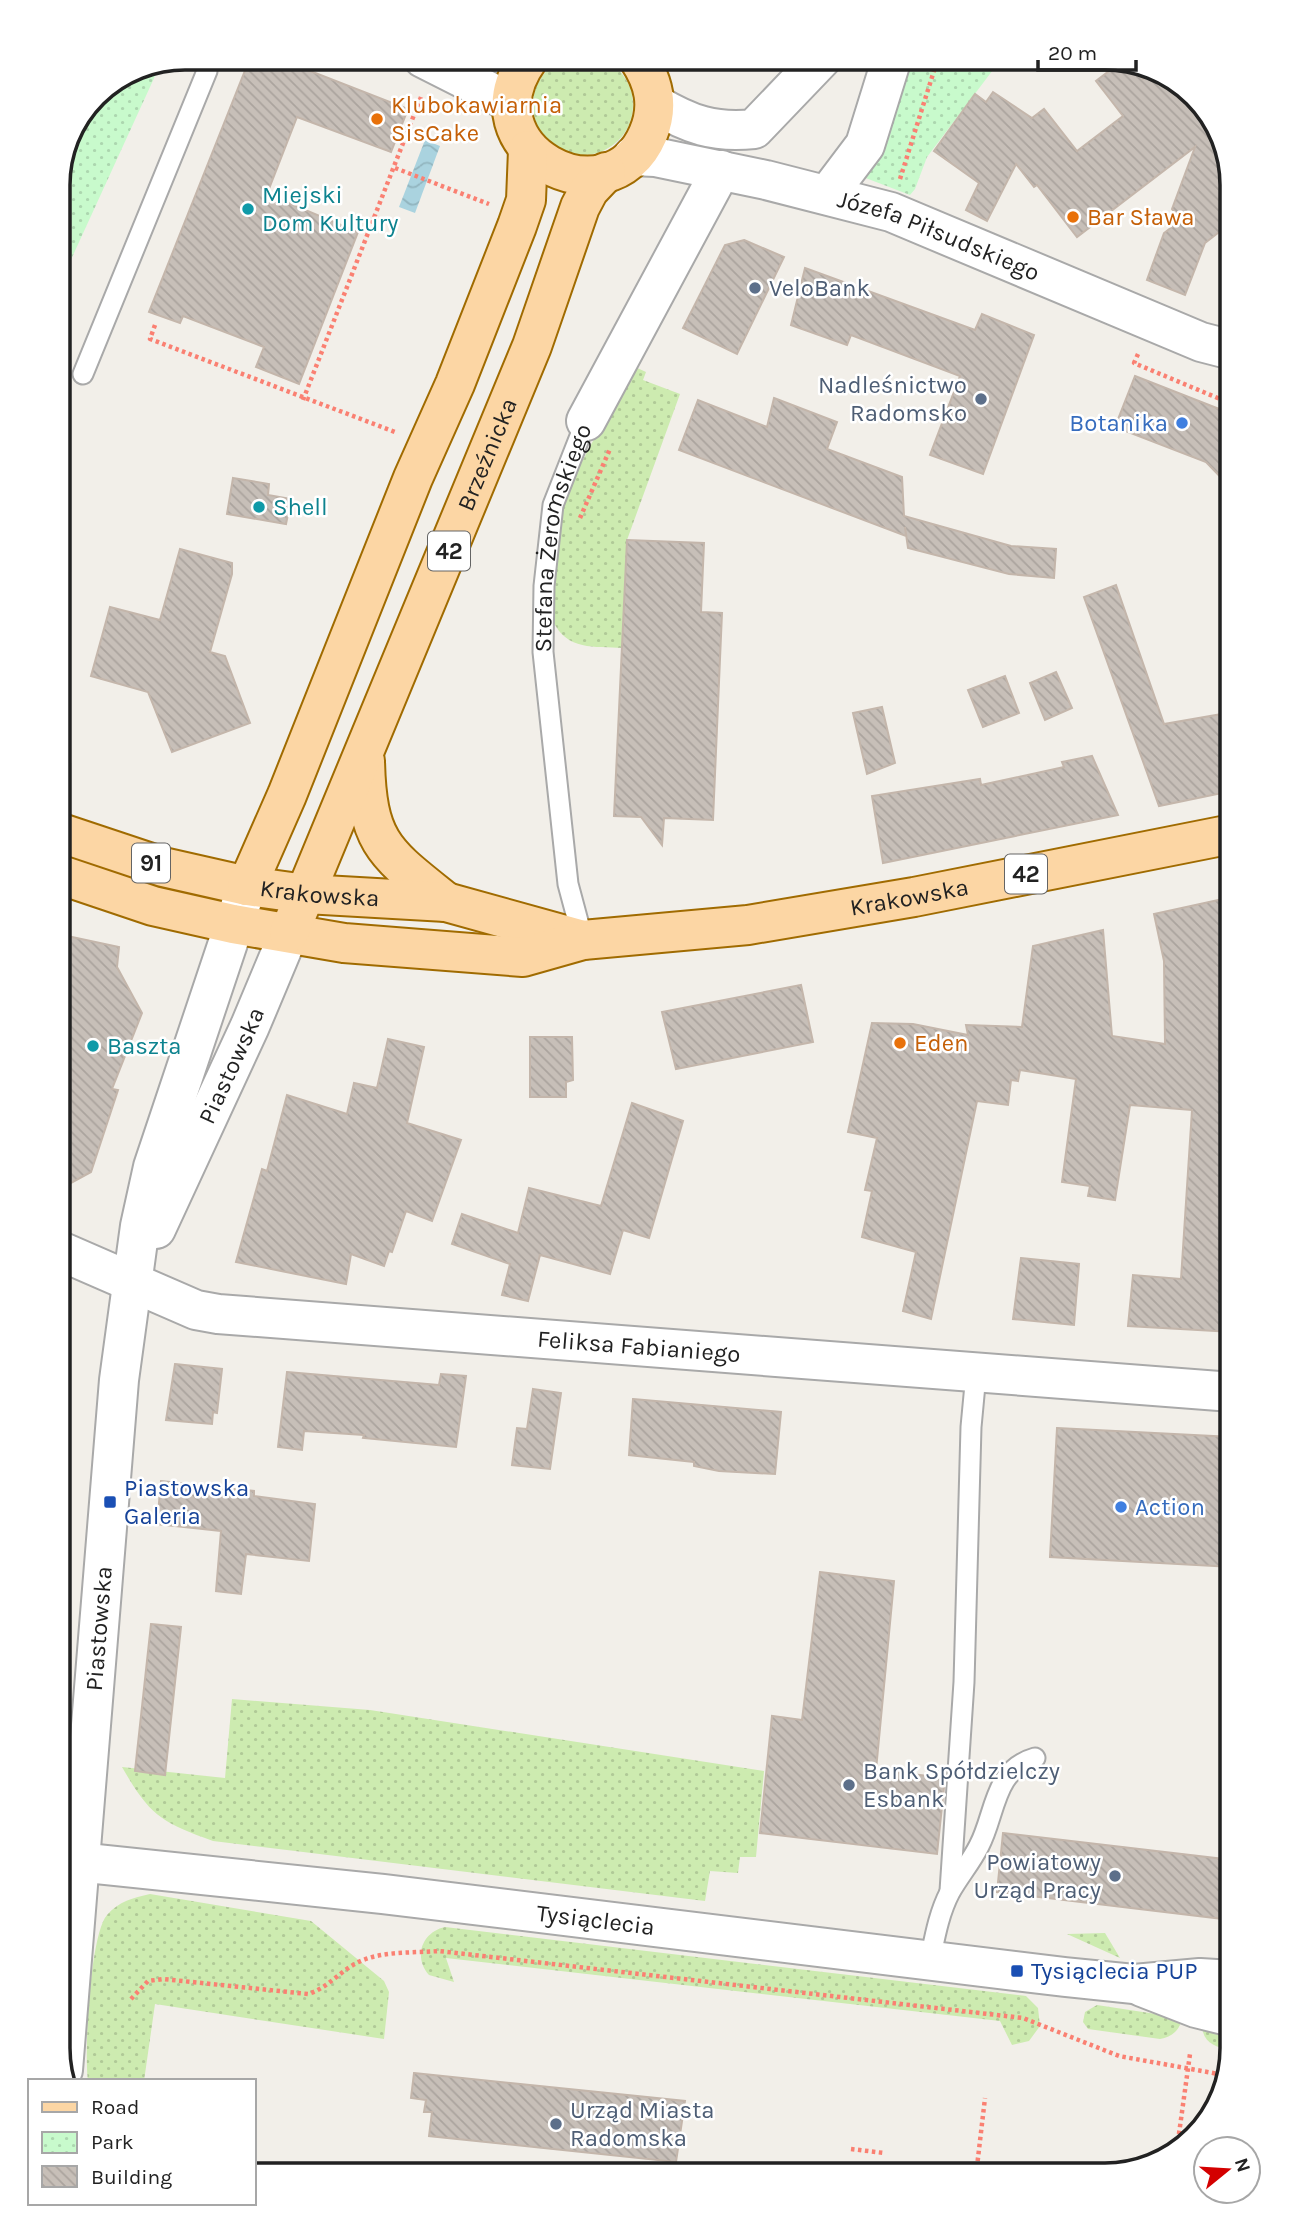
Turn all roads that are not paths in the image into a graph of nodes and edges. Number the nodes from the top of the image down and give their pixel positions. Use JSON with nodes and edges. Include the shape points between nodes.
{"nodes":[{"id":1,"x":207,"y":70,"type":"edge"},
{"id":2,"x":447,"y":70,"type":"edge"},
{"id":3,"x":522,"y":70,"type":"edge"},
{"id":4,"x":811,"y":70,"type":"edge"},
{"id":5,"x":888,"y":70,"type":"edge"},
{"id":6,"x":646,"y":73,"type":"edge"},
{"id":7,"x":512,"y":103,"type":"junction"},
{"id":8,"x":754,"y":129,"type":"junction"},
{"id":9,"x":528,"y":150,"type":"junction"},
{"id":10,"x":619,"y":164,"type":"junction"},
{"id":11,"x":722,"y":170,"type":"junction"},
{"id":12,"x":766,"y":180,"type":"junction"},
{"id":13,"x":828,"y":194,"type":"junction"},
{"id":14,"x":1220,"y":347,"type":"edge"},
{"id":15,"x":83,"y":374,"type":"dead end"},
{"id":16,"x":600,"y":432,"type":"joint"},
{"id":17,"x":365,"y":755,"type":"junction"},
{"id":18,"x":70,"y":836,"type":"edge"},
{"id":19,"x":1220,"y":836,"type":"edge"},
{"id":20,"x":70,"y":878,"type":"edge"},
{"id":21,"x":247,"y":886,"type":"junction"},
{"id":22,"x":306,"y":894,"type":"junction"},
{"id":23,"x":446,"y":902,"type":"junction"},
{"id":24,"x":233,"y":924,"type":"junction"},
{"id":25,"x":289,"y":933,"type":"junction"},
{"id":26,"x":583,"y":940,"type":"junction"},
{"id":27,"x":70,"y":1254,"type":"edge"},
{"id":28,"x":135,"y":1278,"type":"junction"},
{"id":29,"x":976,"y":1374,"type":"junction"},
{"id":30,"x":1220,"y":1391,"type":"edge"},
{"id":31,"x":1035,"y":1758,"type":"dead end"},
{"id":32,"x":70,"y":1851,"type":"edge"},
{"id":33,"x":70,"y":1861,"type":"edge"},
{"id":34,"x":950,"y":1891,"type":"junction"},
{"id":35,"x":930,"y":1960,"type":"junction"},
{"id":36,"x":1220,"y":1979,"type":"edge"},
{"id":37,"x":1133,"y":1984,"type":"junction"},
{"id":38,"x":1220,"y":2014,"type":"edge"}],
"edges":[{"from":1,"to":15,"type":"lane"},
{"from":2,"to":7,"type":"street"},
{"from":3,"to":7,"type":"main road"},
{"from":4,"to":8,"type":"street"},
{"from":5,"to":13,"type":"street","via":[[865,145]]},
{"from":6,"to":8,"type":"street","via":[[695,124],[723,132]]},
{"from":6,"to":10,"type":"main road","number":"42","via":[[649,132]]},
{"from":7,"to":9,"type":"main road","number":"42","via":[[513,120]]},
{"from":8,"to":12,"type":"street"},
{"from":9,"to":10,"type":"main road","number":"42","via":[[564,173],[585,176]]},
{"from":9,"to":21,"type":"main road","number":"42","via":[[526,200],[517,226]]},
{"from":10,"to":11,"type":"street","name":"Józefa Piłsudskiego","via":[[655,157]]},
{"from":10,"to":17,"type":"main road","name":"Brzeźnicka","number":"42","via":[[589,190],[580,207],[532,346]]},
{"from":11,"to":12,"type":"street","name":"Józefa Piłsudskiego"},
{"from":11,"to":16,"type":"street","name":"Stefana Żeromskiego"},
{"from":12,"to":13,"type":"street","name":"Józefa Piłsudskiego"},
{"from":13,"to":14,"type":"street","name":"Józefa Piłsudskiego","via":[[891,212]]},
{"from":16,"to":26,"type":"lane","name":"Stefana Żeromskiego","via":[[553,505],[543,625],[568,884]]},
{"from":17,"to":22,"type":"main road","name":"Brzeźnicka","number":"42"},
{"from":17,"to":23,"type":"main road","via":[[366,797],[376,836],[397,863]]},
{"from":18,"to":21,"type":"main road","name":"Krakowska","number":"91","via":[[163,867]]},
{"from":19,"to":26,"type":"main road","name":"Krakowska","number":"42","via":[[748,925]]},
{"from":20,"to":24,"type":"main road","name":"Krakowska","number":"91"},
{"from":21,"to":22,"type":"main road","name":"Krakowska","number":"91"},
{"from":21,"to":24,"type":"street","name":"Piastowska","number":"42"},
{"from":22,"to":23,"type":"main road","name":"Krakowska","number":"91"},
{"from":22,"to":25,"type":"main road","name":"Brzeźnicka"},
{"from":23,"to":26,"type":"main road","name":"Krakowska","number":"91"},
{"from":24,"to":25,"type":"main road","name":"Krakowska","number":"42"},
{"from":24,"to":28,"type":"street","name":"Piastowska","via":[[153,1167]]},
{"from":25,"to":26,"type":"main road","name":"Krakowska","number":"42","via":[[344,943],[523,957]]},
{"from":25,"to":28,"type":"street","name":"Piastowska"},
{"from":27,"to":28,"type":"street","name":"Feliksa Fabianiego"},
{"from":28,"to":29,"type":"street","name":"Feliksa Fabianiego","via":[[196,1310],[218,1314]]},
{"from":28,"to":32,"type":"street","name":"Piastowska","via":[[119,1380]]},
{"from":29,"to":30,"type":"street","name":"Feliksa Fabianiego"},
{"from":29,"to":34,"type":"lane"},
{"from":31,"to":34,"type":"lane","via":[[1000,1786],[980,1844]]},
{"from":33,"to":35,"type":"street","name":"Tysiąclecia"},
{"from":34,"to":35,"type":"lane"},
{"from":35,"to":37,"type":"street","name":"Tysiąclecia"},
{"from":36,"to":37,"type":"street","name":"Tysiąclecia"},
{"from":37,"to":38,"type":"street","name":"Tysiąclecia"}]}
